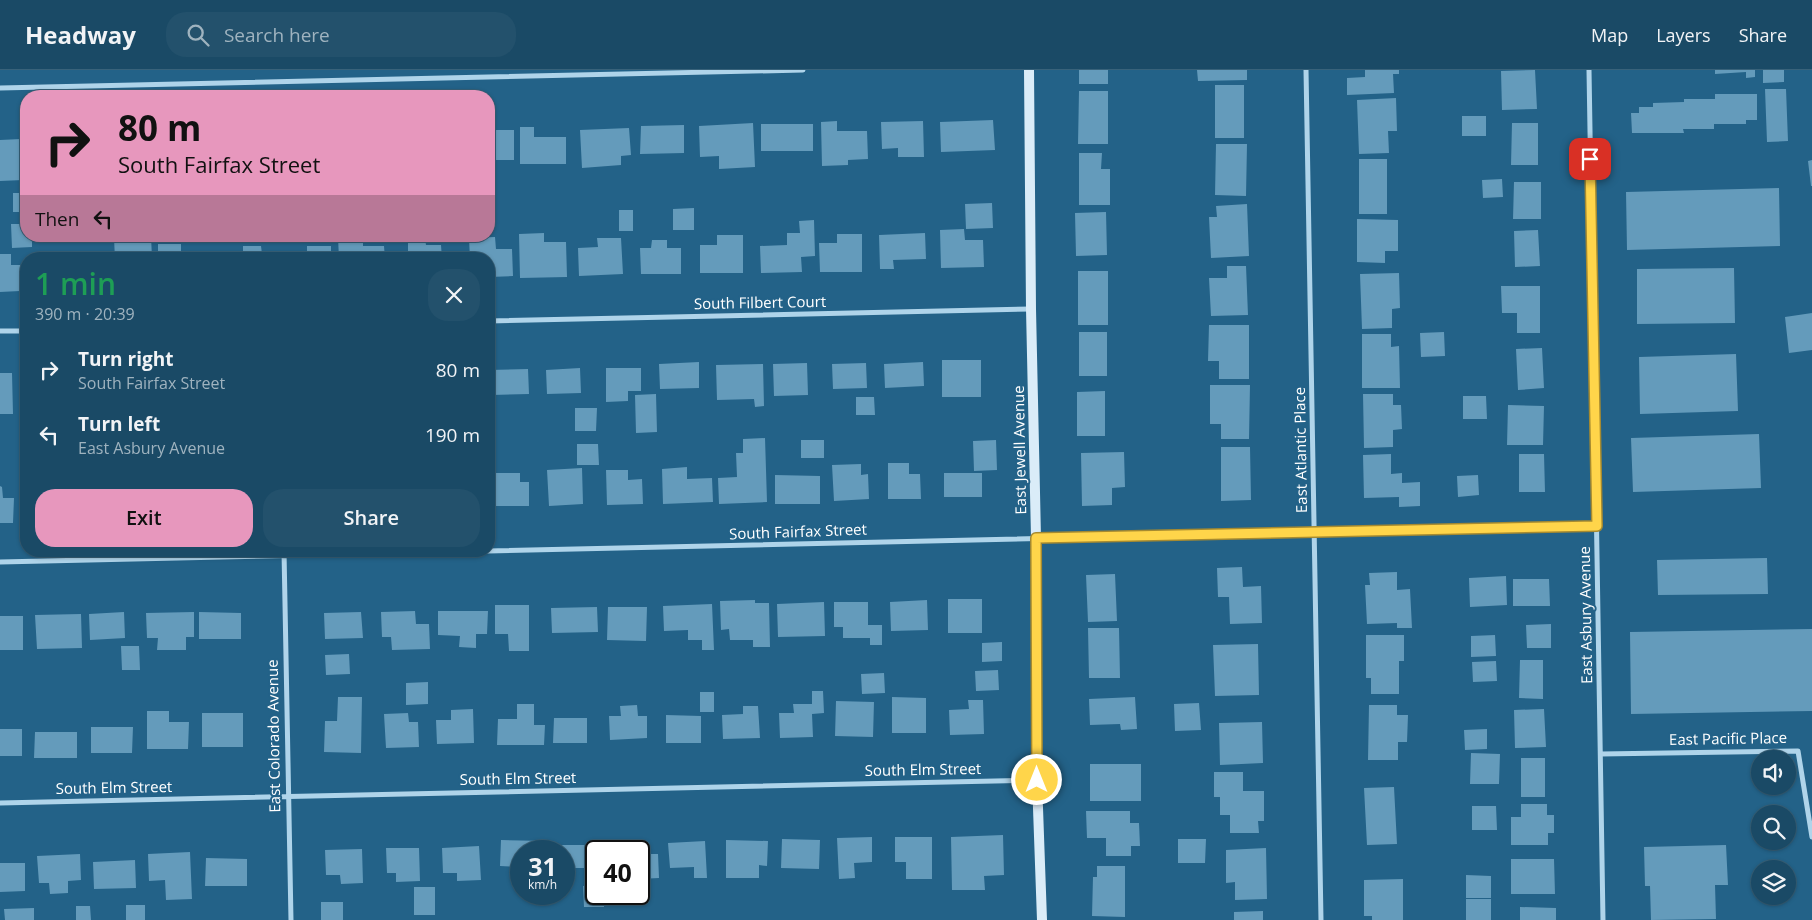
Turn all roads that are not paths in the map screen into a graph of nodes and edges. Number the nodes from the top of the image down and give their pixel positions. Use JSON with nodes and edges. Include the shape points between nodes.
{"nodes":[{"id":1,"x":803,"y":70,"type":"edge"},
{"id":2,"x":1029,"y":70,"type":"edge"},
{"id":3,"x":1306,"y":70,"type":"edge"},
{"id":4,"x":1589,"y":70,"type":"edge"},
{"id":5,"x":0,"y":88,"type":"edge"},
{"id":6,"x":1031,"y":309,"type":"junction"},
{"id":7,"x":495,"y":321,"type":"edge"},
{"id":8,"x":0,"y":331,"type":"edge"},
{"id":9,"x":20,"y":331,"type":"edge"},
{"id":10,"x":1597,"y":526,"type":"junction"},
{"id":11,"x":1315,"y":531,"type":"junction"},
{"id":12,"x":1036,"y":538,"type":"junction"},
{"id":13,"x":495,"y":552,"type":"edge"},
{"id":14,"x":322,"y":557,"type":"edge"},
{"id":15,"x":284,"y":558,"type":"junction"},
{"id":16,"x":0,"y":562,"type":"edge"},
{"id":17,"x":1601,"y":754,"type":"junction"},
{"id":18,"x":1037,"y":780,"type":"junction"},
{"id":19,"x":288,"y":797,"type":"junction"},
{"id":20,"x":0,"y":803,"type":"edge"},
{"id":21,"x":1812,"y":837,"type":"edge"},
{"id":22,"x":291,"y":920,"type":"edge"},
{"id":23,"x":1042,"y":920,"type":"edge"},
{"id":24,"x":1321,"y":920,"type":"edge"},
{"id":25,"x":1603,"y":920,"type":"edge"}],
"edges":[{"from":1,"to":5,"type":"street"},
{"from":2,"to":6,"type":"street","name":"East Jewell Avenue"},
{"from":3,"to":11,"type":"street","name":"East Atlantic Place"},
{"from":4,"to":10,"type":"street","name":"East Asbury Avenue"},
{"from":6,"to":7,"type":"street","name":"South Filbert Court"},
{"from":6,"to":12,"type":"street","name":"East Jewell Avenue"},
{"from":8,"to":9,"type":"street"},
{"from":10,"to":11,"type":"street","name":"South Fairfax Street"},
{"from":10,"to":17,"type":"street","name":"East Asbury Avenue"},
{"from":11,"to":12,"type":"street","name":"South Fairfax Street"},
{"from":11,"to":24,"type":"street","name":"East Atlantic Place"},
{"from":12,"to":13,"type":"street","name":"South Fairfax Street"},
{"from":12,"to":18,"type":"street","name":"East Jewell Avenue"},
{"from":14,"to":15,"type":"street","name":"South Fairfax Street"},
{"from":15,"to":16,"type":"street","name":"South Fairfax Street"},
{"from":15,"to":19,"type":"street","name":"East Colorado Avenue"},
{"from":17,"to":21,"type":"street","name":"East Pacific Place","via":[[1798,751]]},
{"from":17,"to":25,"type":"street","name":"East Asbury Avenue"},
{"from":18,"to":19,"type":"street","name":"South Elm Street"},
{"from":18,"to":23,"type":"street","name":"East Jewell Avenue"},
{"from":19,"to":20,"type":"street","name":"South Elm Street"},
{"from":19,"to":22,"type":"street","name":"East Colorado Avenue"}]}
